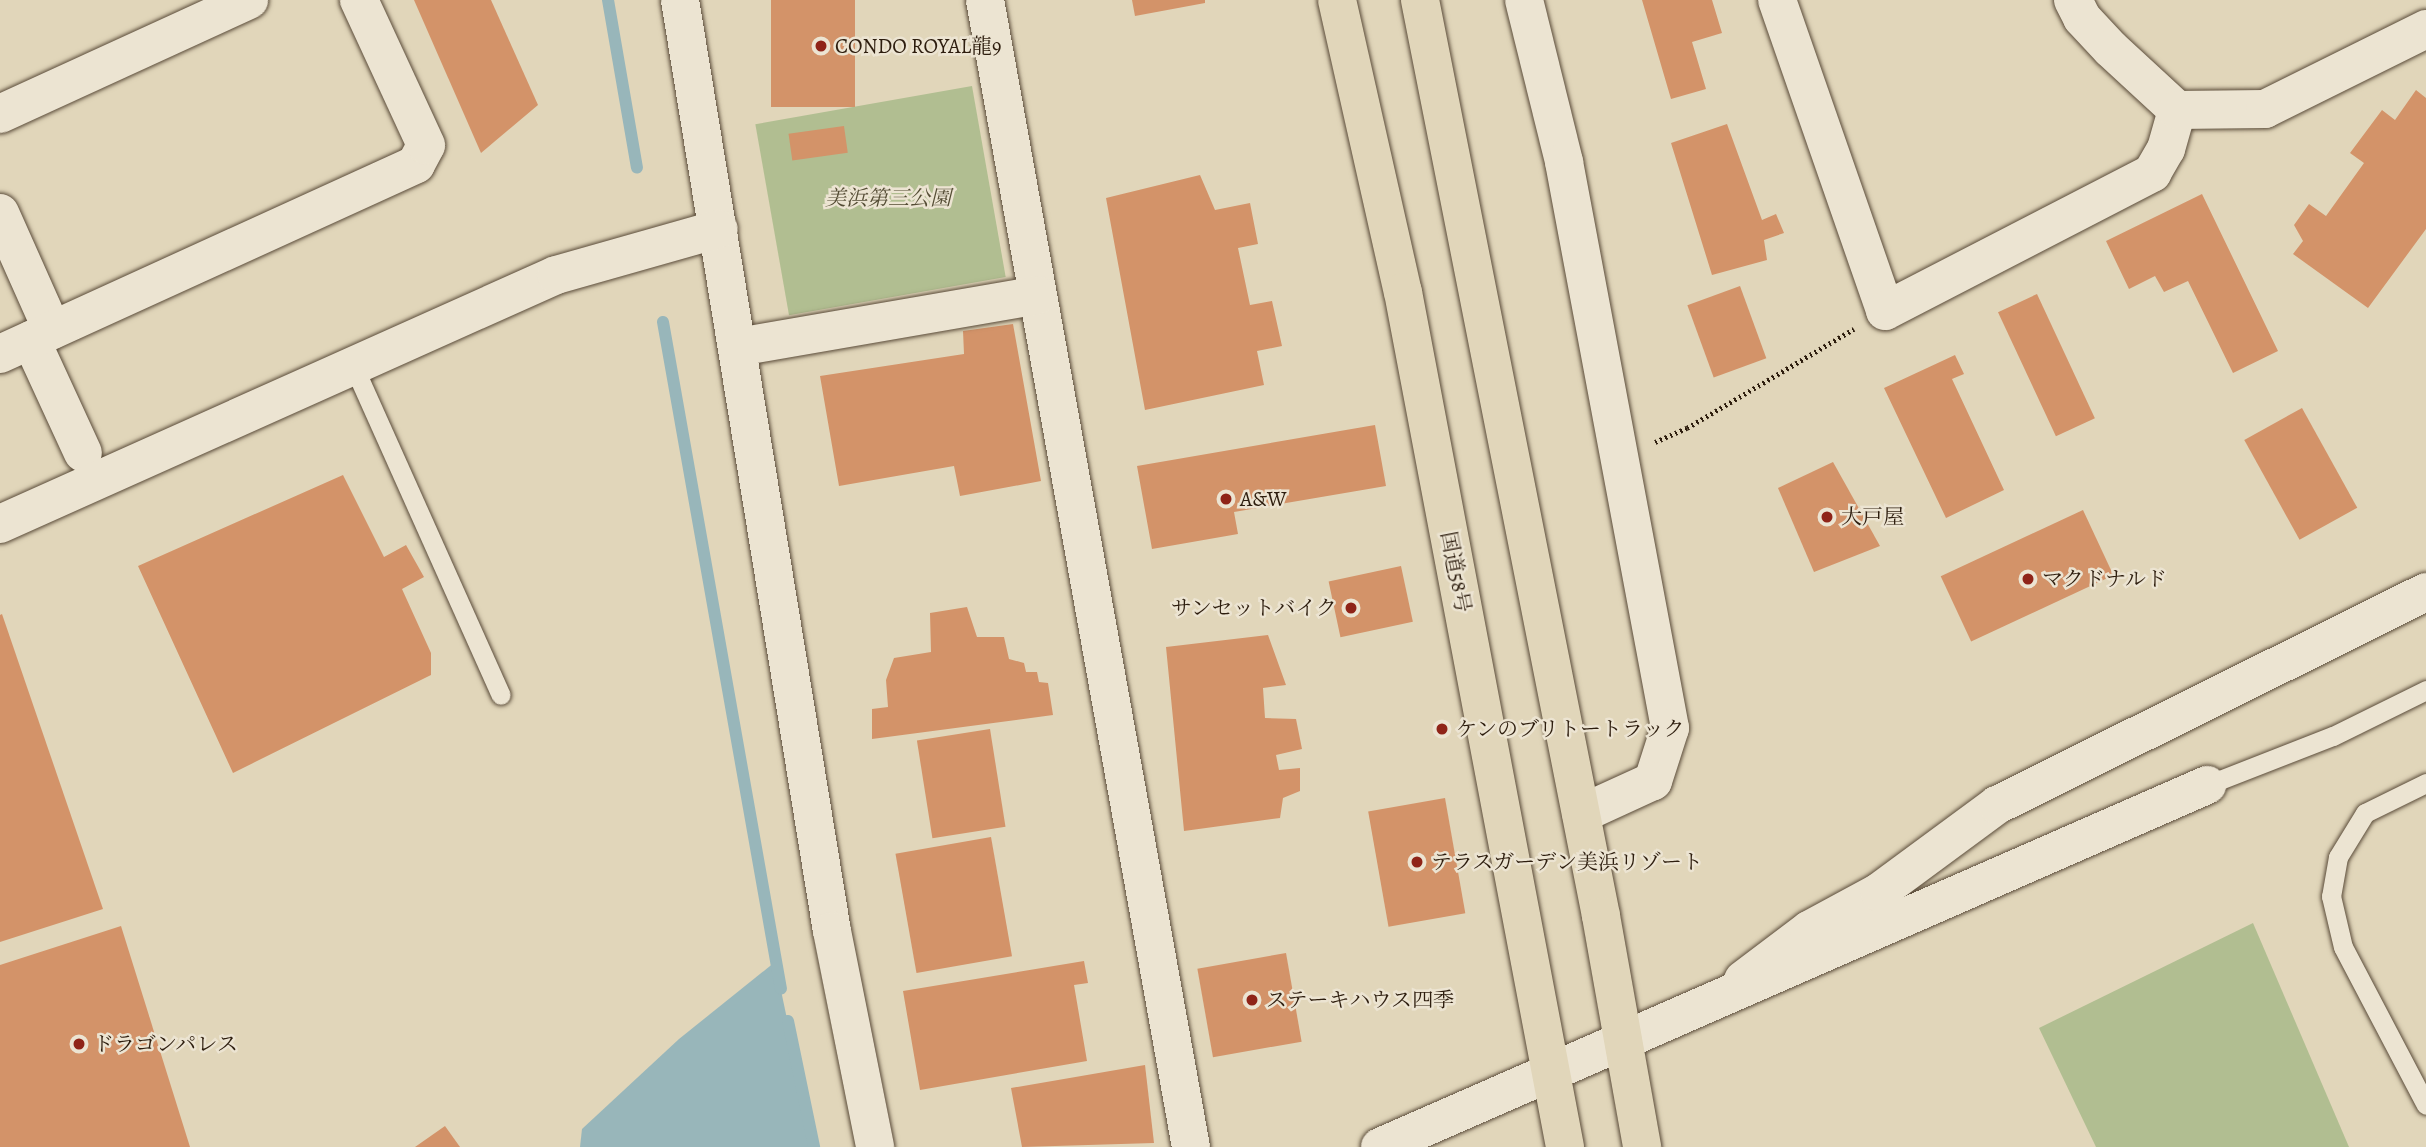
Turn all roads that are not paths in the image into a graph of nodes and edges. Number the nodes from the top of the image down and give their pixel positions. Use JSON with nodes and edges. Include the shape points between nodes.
{"nodes":[{"id":1,"x":249,"y":0,"type":"edge"},
{"id":2,"x":359,"y":0,"type":"edge"},
{"id":3,"x":680,"y":0,"type":"edge"},
{"id":4,"x":985,"y":0,"type":"edge"},
{"id":5,"x":1337,"y":0,"type":"edge"},
{"id":6,"x":1420,"y":0,"type":"edge"},
{"id":7,"x":1524,"y":0,"type":"edge"},
{"id":8,"x":1777,"y":0,"type":"edge"},
{"id":9,"x":2073,"y":0,"type":"edge"},
{"id":10,"x":2426,"y":29,"type":"edge"},
{"id":11,"x":2177,"y":110,"type":"junction"},
{"id":12,"x":0,"y":114,"type":"edge"},
{"id":13,"x":0,"y":213,"type":"edge"},
{"id":14,"x":719,"y":229,"type":"junction"},
{"id":15,"x":1038,"y":295,"type":"junction"},
{"id":16,"x":28,"y":342,"type":"edge"},
{"id":17,"x":738,"y":347,"type":"junction"},
{"id":18,"x":354,"y":367,"type":"junction"},
{"id":19,"x":83,"y":453,"type":"dead end"},
{"id":20,"x":0,"y":524,"type":"edge"},
{"id":21,"x":2426,"y":592,"type":"edge"},
{"id":22,"x":2426,"y":690,"type":"edge"},
{"id":23,"x":501,"y":695,"type":"dead end"},
{"id":24,"x":2426,"y":783,"type":"edge"},
{"id":25,"x":2207,"y":785,"type":"joint"},
{"id":26,"x":1581,"y":814,"type":"junction"},
{"id":27,"x":1719,"y":998,"type":"junction"},
{"id":28,"x":1624,"y":1040,"type":"junction"},
{"id":29,"x":1551,"y":1071,"type":"junction"},
{"id":30,"x":2426,"y":1105,"type":"edge"},
{"id":31,"x":875,"y":1147,"type":"edge"},
{"id":32,"x":1191,"y":1147,"type":"edge"},
{"id":33,"x":1380,"y":1147,"type":"edge"},
{"id":34,"x":1565,"y":1147,"type":"edge"},
{"id":35,"x":1642,"y":1147,"type":"edge"}],
"edges":[{"from":1,"to":12,"type":"street"},
{"from":2,"to":16,"type":"street","via":[[426,145],[416,164]]},
{"from":3,"to":14,"type":"street"},
{"from":4,"to":15,"type":"street"},
{"from":5,"to":29,"type":"highway","name":"国道58号","via":[[1403,292]]},
{"from":6,"to":26,"type":"highway"},
{"from":7,"to":26,"type":"street","via":[[1564,162],[1670,728],[1653,781]]},
{"from":8,"to":11,"type":"street","via":[[1885,311],[2152,173],[2166,149]]},
{"from":9,"to":11,"type":"street","via":[[2082,18],[2111,50]]},
{"from":10,"to":11,"type":"street","via":[[2265,108]]},
{"from":13,"to":16,"type":"street"},
{"from":14,"to":17,"type":"street"},
{"from":14,"to":18,"type":"street","via":[[556,275]]},
{"from":15,"to":17,"type":"street"},
{"from":15,"to":32,"type":"street"},
{"from":16,"to":19,"type":"street"},
{"from":17,"to":31,"type":"street","via":[[832,931]]},
{"from":18,"to":20,"type":"street"},
{"from":18,"to":23,"type":"lane"},
{"from":21,"to":27,"type":"street","via":[[1997,805],[1879,892],[1810,930]]},
{"from":22,"to":25,"type":"lane","via":[[2333,736]]},
{"from":24,"to":30,"type":"lane","via":[[2365,813],[2338,857],[2332,896],[2343,947]]},
{"from":25,"to":27,"type":"street"},
{"from":26,"to":28,"type":"highway"},
{"from":27,"to":28,"type":"street"},
{"from":28,"to":29,"type":"street"},
{"from":28,"to":35,"type":"highway"},
{"from":29,"to":33,"type":"street"},
{"from":29,"to":34,"type":"highway","name":"国道58号"}]}
